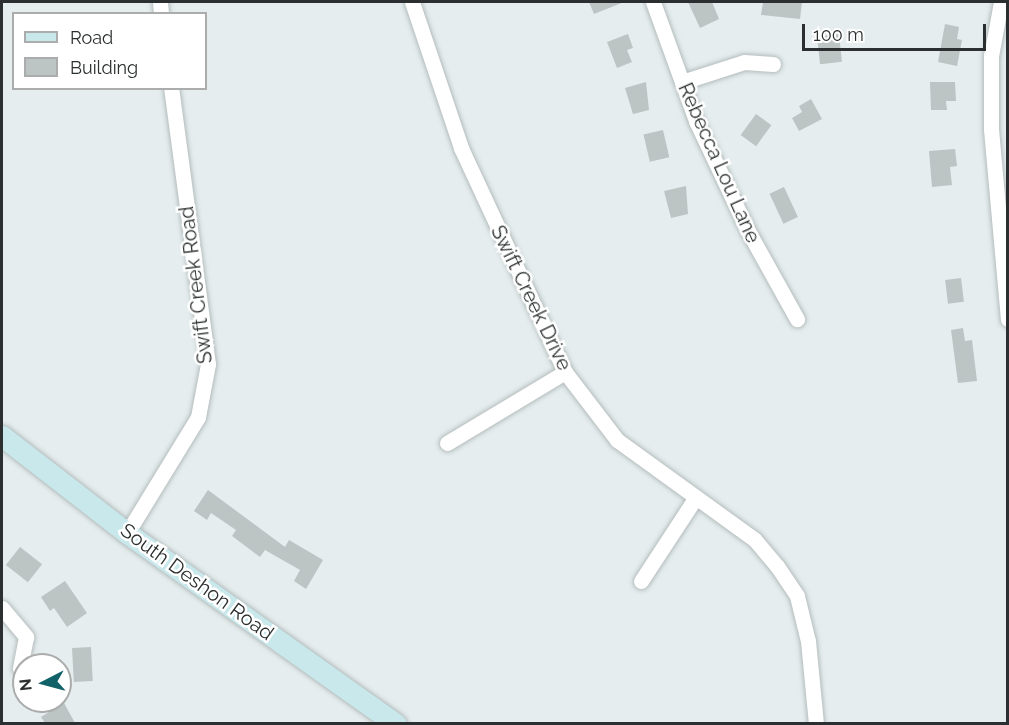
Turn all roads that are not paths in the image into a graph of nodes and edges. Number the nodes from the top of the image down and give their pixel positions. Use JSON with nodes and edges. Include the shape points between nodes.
{"nodes":[{"id":1,"x":412,"y":2,"type":"edge"},
{"id":2,"x":653,"y":2,"type":"edge"},
{"id":3,"x":1001,"y":2,"type":"edge"},
{"id":4,"x":772,"y":64,"type":"dead end"},
{"id":5,"x":682,"y":82,"type":"junction"},
{"id":6,"x":171,"y":90,"type":"edge"},
{"id":7,"x":1004,"y":257,"type":"edge"},
{"id":8,"x":797,"y":319,"type":"dead end"},
{"id":9,"x":1008,"y":319,"type":"edge"},
{"id":10,"x":565,"y":372,"type":"junction"},
{"id":11,"x":2,"y":436,"type":"edge"},
{"id":12,"x":447,"y":443,"type":"dead end"},
{"id":13,"x":696,"y":497,"type":"junction"},
{"id":14,"x":127,"y":533,"type":"junction"},
{"id":15,"x":641,"y":581,"type":"dead end"},
{"id":16,"x":2,"y":608,"type":"edge"},
{"id":17,"x":23,"y":653,"type":"edge"},
{"id":18,"x":383,"y":720,"type":"edge"},
{"id":19,"x":816,"y":723,"type":"edge"}],
"edges":[{"from":1,"to":10,"type":"street","name":"Swift Creek Drive","via":[[461,148]]},
{"from":2,"to":5,"type":"street","name":"Rebecca Lou Lane"},
{"from":3,"to":7,"type":"street","via":[[991,56],[991,98]]},
{"from":4,"to":5,"type":"street","via":[[744,62]]},
{"from":5,"to":8,"type":"street","name":"Rebecca Lou Lane","via":[[748,231]]},
{"from":6,"to":14,"type":"street","name":"Swift Creek Road","via":[[208,364],[198,417]]},
{"from":7,"to":9,"type":"street"},
{"from":10,"to":12,"type":"street"},
{"from":10,"to":13,"type":"street","name":"Swift Creek Drive","via":[[617,440]]},
{"from":11,"to":14,"type":"street","name":"South Deshon Road"},
{"from":13,"to":15,"type":"street"},
{"from":13,"to":19,"type":"street","name":"Swift Creek Drive","via":[[755,540],[797,596],[808,640]]},
{"from":14,"to":18,"type":"street","name":"South Deshon Road"},
{"from":16,"to":17,"type":"street","via":[[26,637]]}]}
